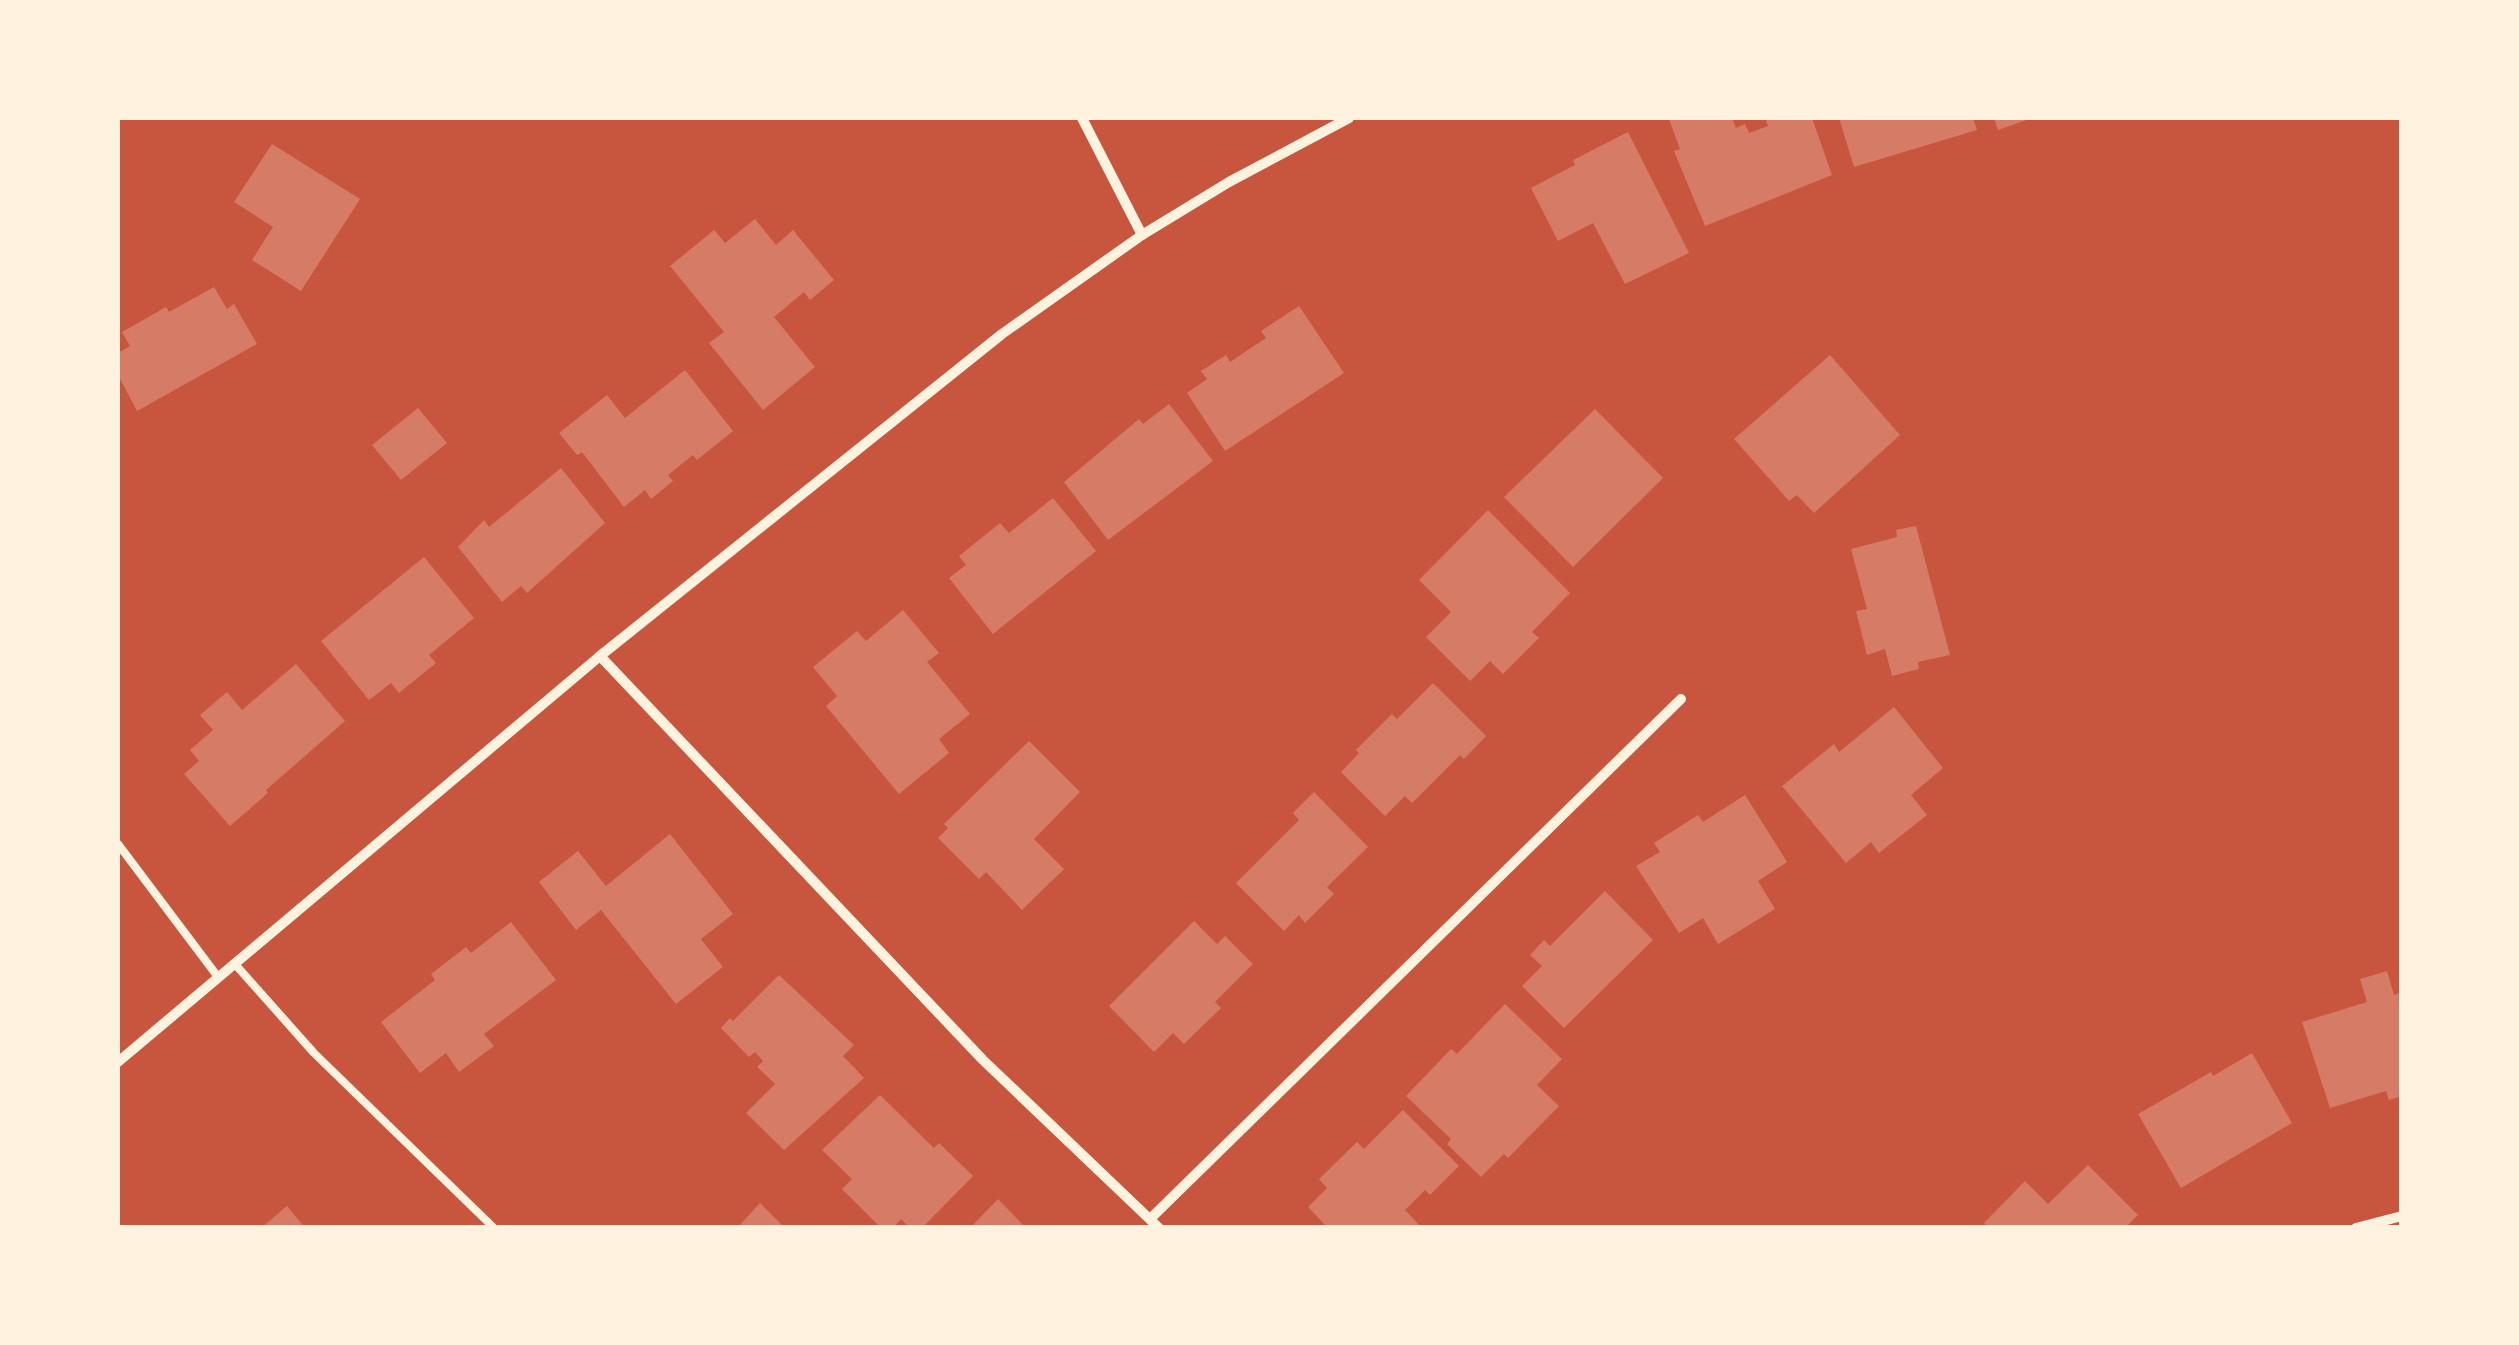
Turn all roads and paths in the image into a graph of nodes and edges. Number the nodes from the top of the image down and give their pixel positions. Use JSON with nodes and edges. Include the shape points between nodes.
{"nodes":[{"id":1,"x":1082,"y":118,"type":"edge"},
{"id":2,"x":1349,"y":118,"type":"edge"},
{"id":3,"x":1142,"y":235,"type":"junction"},
{"id":4,"x":600,"y":656,"type":"junction"},
{"id":5,"x":1680,"y":699,"type":"dead end"},
{"id":6,"x":118,"y":844,"type":"edge"},
{"id":7,"x":234,"y":964,"type":"junction"},
{"id":8,"x":218,"y":977,"type":"junction"},
{"id":9,"x":118,"y":1062,"type":"edge"},
{"id":10,"x":2402,"y":1216,"type":"edge"},
{"id":11,"x":1155,"y":1223,"type":"edge"},
{"id":12,"x":494,"y":1228,"type":"edge"},
{"id":13,"x":2356,"y":1228,"type":"edge"}],
"edges":[{"from":1,"to":3,"type":"street"},
{"from":2,"to":3,"type":"street"},
{"from":3,"to":4,"type":"street","via":[[1002,334]]},
{"from":4,"to":7,"type":"street"},
{"from":4,"to":11,"type":"street","via":[[983,1060]]},
{"from":5,"to":11,"type":"street"},
{"from":6,"to":8,"type":"lane"},
{"from":7,"to":8,"type":"street"},
{"from":7,"to":12,"type":"lane","via":[[314,1053]]},
{"from":8,"to":9,"type":"street"},
{"from":10,"to":13,"type":"street"}]}
